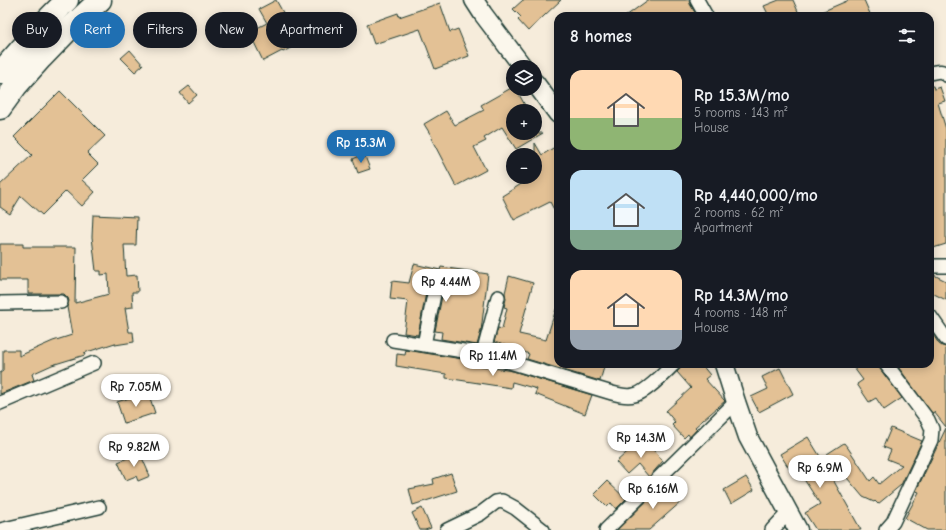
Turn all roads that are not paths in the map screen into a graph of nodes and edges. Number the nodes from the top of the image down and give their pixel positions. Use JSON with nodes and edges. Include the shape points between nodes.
{"nodes":[{"id":1,"x":67,"y":0,"type":"edge"},
{"id":2,"x":100,"y":0,"type":"edge"},
{"id":3,"x":474,"y":0,"type":"edge"},
{"id":4,"x":696,"y":0,"type":"edge"},
{"id":5,"x":704,"y":12,"type":"edge"},
{"id":6,"x":518,"y":60,"type":"edge"},
{"id":7,"x":934,"y":72,"type":"edge"},
{"id":8,"x":0,"y":73,"type":"edge"},
{"id":9,"x":946,"y":75,"type":"edge"},
{"id":10,"x":542,"y":92,"type":"edge"},
{"id":11,"x":0,"y":108,"type":"edge"},
{"id":12,"x":554,"y":109,"type":"edge"},
{"id":13,"x":934,"y":266,"type":"edge"},
{"id":14,"x":946,"y":266,"type":"edge"},
{"id":15,"x":437,"y":279,"type":"dead end"},
{"id":16,"x":498,"y":297,"type":"dead end"},
{"id":17,"x":61,"y":302,"type":"dead end"},
{"id":18,"x":0,"y":303,"type":"edge"},
{"id":19,"x":934,"y":314,"type":"edge"},
{"id":20,"x":946,"y":319,"type":"edge"},
{"id":21,"x":934,"y":322,"type":"edge"},
{"id":22,"x":946,"y":339,"type":"edge"},
{"id":23,"x":393,"y":340,"type":"dead end"},
{"id":24,"x":424,"y":345,"type":"junction"},
{"id":25,"x":483,"y":354,"type":"junction"},
{"id":26,"x":94,"y":363,"type":"dead end"},
{"id":27,"x":670,"y":368,"type":"edge"},
{"id":28,"x":725,"y":368,"type":"edge"},
{"id":29,"x":889,"y":368,"type":"edge"},
{"id":30,"x":0,"y":402,"type":"edge"},
{"id":31,"x":736,"y":402,"type":"junction"},
{"id":32,"x":99,"y":507,"type":"dead end"},
{"id":33,"x":788,"y":513,"type":"junction"},
{"id":34,"x":893,"y":527,"type":"edge"},
{"id":35,"x":0,"y":530,"type":"edge"},
{"id":36,"x":447,"y":530,"type":"edge"},
{"id":37,"x":543,"y":530,"type":"edge"},
{"id":38,"x":606,"y":530,"type":"edge"},
{"id":39,"x":772,"y":530,"type":"edge"},
{"id":40,"x":798,"y":530,"type":"edge"}],
"edges":[{"from":1,"to":8,"type":"highway"},
{"from":2,"to":11,"type":"highway","via":[[41,58]]},
{"from":3,"to":6,"type":"street"},
{"from":4,"to":5,"type":"street"},
{"from":7,"to":9,"type":"street","via":[[941,71]]},
{"from":10,"to":12,"type":"street"},
{"from":13,"to":14,"type":"street"},
{"from":15,"to":24,"type":"street"},
{"from":16,"to":25,"type":"street"},
{"from":17,"to":18,"type":"street"},
{"from":19,"to":20,"type":"street"},
{"from":21,"to":22,"type":"street"},
{"from":23,"to":24,"type":"street"},
{"from":24,"to":25,"type":"street"},
{"from":25,"to":27,"type":"street","via":[[626,396],[646,390]]},
{"from":26,"to":30,"type":"street"},
{"from":28,"to":31,"type":"street"},
{"from":29,"to":34,"type":"street","via":[[932,429],[930,440]]},
{"from":31,"to":33,"type":"street","via":[[748,437]]},
{"from":31,"to":38,"type":"street"},
{"from":32,"to":35,"type":"street"},
{"from":33,"to":39,"type":"street"},
{"from":33,"to":40,"type":"street"},
{"from":36,"to":37,"type":"street","via":[[502,501]]}]}
